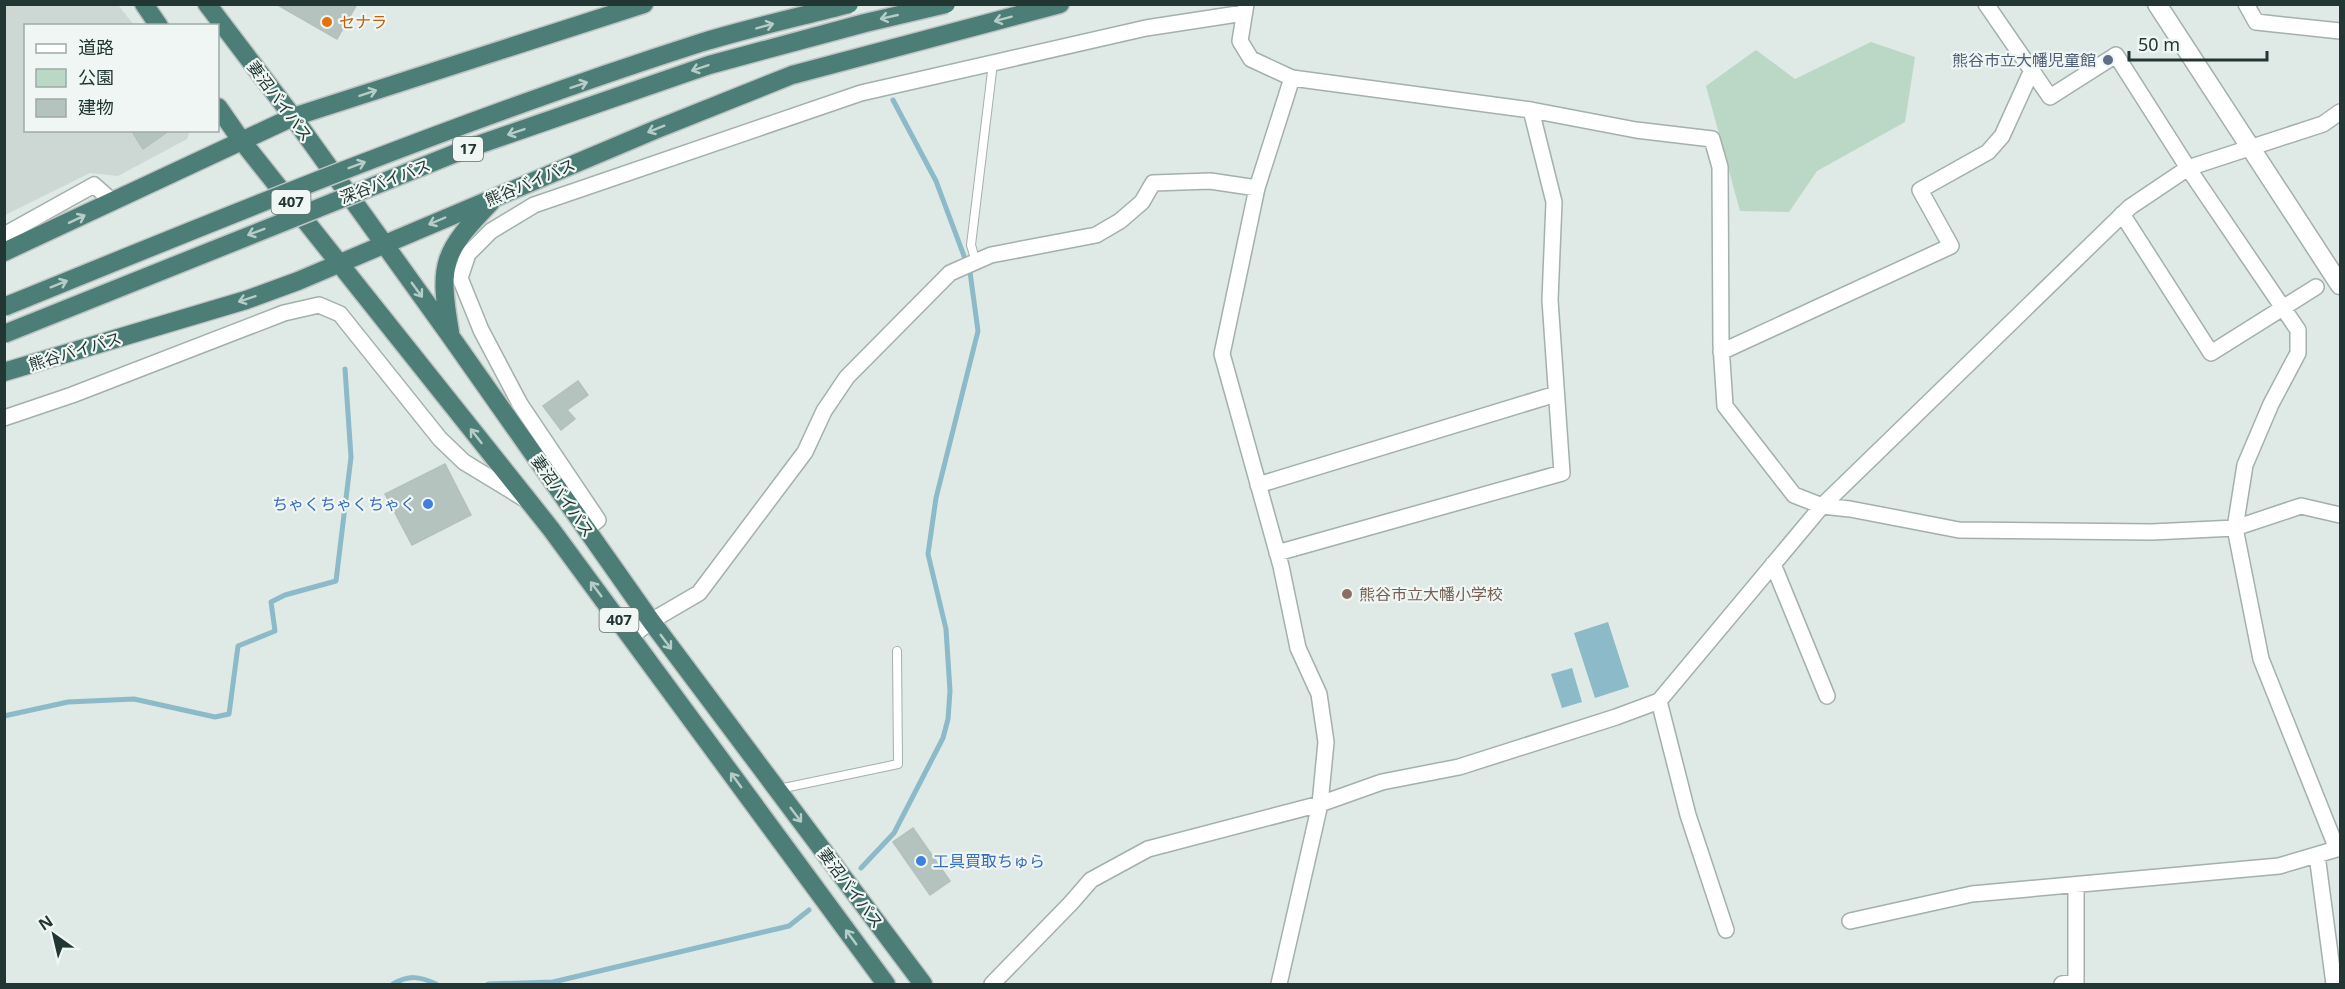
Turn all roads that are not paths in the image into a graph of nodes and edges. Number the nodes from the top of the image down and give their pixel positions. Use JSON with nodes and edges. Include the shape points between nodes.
{"nodes":[{"id":1,"x":144,"y":4,"type":"edge"},
{"id":2,"x":207,"y":4,"type":"edge"},
{"id":3,"x":644,"y":4,"type":"edge"},
{"id":4,"x":849,"y":4,"type":"edge"},
{"id":5,"x":946,"y":4,"type":"edge"},
{"id":6,"x":1060,"y":4,"type":"edge"},
{"id":7,"x":1986,"y":4,"type":"edge"},
{"id":8,"x":2157,"y":4,"type":"edge"},
{"id":9,"x":2246,"y":4,"type":"edge"},
{"id":10,"x":1245,"y":9,"type":"edge"},
{"id":11,"x":158,"y":24,"type":"edge"},
{"id":12,"x":2340,"y":31,"type":"edge"},
{"id":13,"x":994,"y":62,"type":"junction"},
{"id":14,"x":2031,"y":70,"type":"junction"},
{"id":15,"x":1292,"y":78,"type":"junction"},
{"id":16,"x":219,"y":108,"type":"edge"},
{"id":17,"x":1532,"y":110,"type":"junction"},
{"id":18,"x":2340,"y":112,"type":"edge"},
{"id":19,"x":292,"y":117,"type":"junction"},
{"id":20,"x":241,"y":140,"type":"junction"},
{"id":21,"x":2250,"y":148,"type":"junction"},
{"id":22,"x":2188,"y":168,"type":"junction"},
{"id":23,"x":1257,"y":188,"type":"junction"},
{"id":24,"x":496,"y":196,"type":"junction"},
{"id":25,"x":113,"y":202,"type":"junction"},
{"id":26,"x":2122,"y":214,"type":"junction"},
{"id":27,"x":4,"y":235,"type":"edge"},
{"id":28,"x":383,"y":244,"type":"junction"},
{"id":29,"x":4,"y":252,"type":"edge"},
{"id":30,"x":976,"y":262,"type":"junction"},
{"id":31,"x":341,"y":264,"type":"junction"},
{"id":32,"x":2340,"y":285,"type":"edge"},
{"id":33,"x":2316,"y":287,"type":"dead end"},
{"id":34,"x":4,"y":307,"type":"edge"},
{"id":35,"x":2284,"y":307,"type":"junction"},
{"id":36,"x":4,"y":334,"type":"edge"},
{"id":37,"x":451,"y":337,"type":"junction"},
{"id":38,"x":1722,"y":352,"type":"junction"},
{"id":39,"x":4,"y":372,"type":"edge"},
{"id":40,"x":1556,"y":394,"type":"junction"},
{"id":41,"x":4,"y":418,"type":"edge"},
{"id":42,"x":1258,"y":485,"type":"junction"},
{"id":43,"x":528,"y":501,"type":"junction"},
{"id":44,"x":1822,"y":506,"type":"junction"},
{"id":45,"x":2340,"y":515,"type":"edge"},
{"id":46,"x":2235,"y":528,"type":"junction"},
{"id":47,"x":586,"y":529,"type":"junction"},
{"id":48,"x":1277,"y":553,"type":"junction"},
{"id":49,"x":1773,"y":564,"type":"junction"},
{"id":50,"x":651,"y":621,"type":"junction"},
{"id":51,"x":631,"y":637,"type":"junction"},
{"id":52,"x":897,"y":651,"type":"dead end"},
{"id":53,"x":1827,"y":696,"type":"dead end"},
{"id":54,"x":1659,"y":701,"type":"junction"},
{"id":55,"x":777,"y":790,"type":"junction"},
{"id":56,"x":1320,"y":804,"type":"junction"},
{"id":57,"x":2339,"y":849,"type":"edge"},
{"id":58,"x":2317,"y":855,"type":"junction"},
{"id":59,"x":2076,"y":885,"type":"junction"},
{"id":60,"x":1850,"y":921,"type":"dead end"},
{"id":61,"x":1726,"y":930,"type":"dead end"},
{"id":62,"x":886,"y":984,"type":"edge"},
{"id":63,"x":923,"y":984,"type":"edge"},
{"id":64,"x":992,"y":984,"type":"edge"},
{"id":65,"x":1279,"y":984,"type":"edge"},
{"id":66,"x":2062,"y":984,"type":"edge"},
{"id":67,"x":2334,"y":984,"type":"edge"}],
"edges":[{"from":1,"to":11,"type":"highway"},
{"from":2,"to":19,"type":"highway","name":"妻沼バイパス","number":"407"},
{"from":19,"to":3,"type":"highway","one_way":true},
{"from":34,"to":4,"type":"highway","name":"深谷バイパス","number":"17","one_way":true,"bridge":true,"via":[[454,127],[702,43]]},
{"from":5,"to":36,"type":"highway","name":"深谷バイパス","number":"17","one_way":true,"bridge":true,"via":[[709,64],[466,149]]},
{"from":6,"to":24,"type":"highway","name":"熊谷バイパス","one_way":true,"via":[[792,75]]},
{"from":7,"to":14,"type":"street"},
{"from":8,"to":21,"type":"street"},
{"from":9,"to":12,"type":"street","via":[[2256,22]]},
{"from":10,"to":13,"type":"street"},
{"from":10,"to":15,"type":"street","via":[[1240,41],[1251,59]]},
{"from":13,"to":30,"type":"lane","via":[[971,245]]},
{"from":13,"to":47,"type":"street","via":[[861,93],[534,205],[491,231],[468,254],[460,278],[468,302],[520,404],[598,520]]},
{"from":14,"to":22,"type":"street","via":[[2050,97],[2116,55]]},
{"from":14,"to":38,"type":"street","via":[[2002,135],[1988,153],[1920,190],[1951,246]]},
{"from":15,"to":17,"type":"street"},
{"from":15,"to":23,"type":"street"},
{"from":16,"to":20,"type":"highway","name":"妻沼バイパス","number":"407"},
{"from":17,"to":38,"type":"street","via":[[1636,130],[1712,139],[1720,167]]},
{"from":17,"to":40,"type":"street","via":[[1554,202],[1550,300]]},
{"from":18,"to":21,"type":"street","via":[[2323,124]]},
{"from":19,"to":20,"type":"highway"},
{"from":19,"to":28,"type":"highway","name":"妻沼バイパス","number":"407"},
{"from":20,"to":25,"type":"highway"},
{"from":20,"to":31,"type":"highway","name":"妻沼バイパス","number":"407"},
{"from":21,"to":22,"type":"street"},
{"from":21,"to":32,"type":"street"},
{"from":22,"to":26,"type":"street"},
{"from":22,"to":35,"type":"street"},
{"from":23,"to":30,"type":"street","via":[[1210,181],[1153,183],[1142,202],[1096,235],[991,255]]},
{"from":23,"to":42,"type":"street","via":[[1222,354]]},
{"from":24,"to":28,"type":"highway","name":"熊谷バイパス","one_way":true},
{"from":24,"to":37,"type":"highway","number":"407","via":[[450,250],[444,298]]},
{"from":25,"to":27,"type":"street","via":[[94,185]]},
{"from":29,"to":25,"type":"highway","one_way":true},
{"from":26,"to":35,"type":"street","via":[[2211,352]]},
{"from":26,"to":44,"type":"street"},
{"from":28,"to":31,"type":"highway","name":"熊谷バイパス"},
{"from":28,"to":37,"type":"highway","name":"妻沼バイパス","number":"407","one_way":true},
{"from":30,"to":50,"type":"street","via":[[950,273],[847,377],[805,452],[699,593]]},
{"from":31,"to":39,"type":"highway","name":"熊谷バイパス","one_way":true,"via":[[246,300]]},
{"from":43,"to":31,"type":"highway","name":"妻沼バイパス","number":"407","one_way":true},
{"from":33,"to":35,"type":"street"},
{"from":35,"to":46,"type":"street","via":[[2298,330],[2298,353],[2245,465]]},
{"from":37,"to":47,"type":"highway","name":"妻沼バイパス","number":"407"},
{"from":38,"to":44,"type":"street","via":[[1725,406],[1794,495]]},
{"from":40,"to":42,"type":"street"},
{"from":40,"to":48,"type":"street","via":[[1562,473]]},
{"from":41,"to":43,"type":"street","via":[[284,313],[319,305],[340,314],[440,439],[464,462]]},
{"from":42,"to":48,"type":"street"},
{"from":51,"to":43,"type":"highway","name":"妻沼バイパス","number":"407","one_way":true},
{"from":44,"to":46,"type":"street","via":[[1959,530],[2152,532]]},
{"from":44,"to":49,"type":"street"},
{"from":45,"to":46,"type":"street","via":[[2301,506]]},
{"from":46,"to":57,"type":"street","via":[[2261,659]]},
{"from":47,"to":50,"type":"highway","name":"妻沼バイパス","number":"407"},
{"from":48,"to":56,"type":"street","via":[[1298,648],[1319,694],[1326,742]]},
{"from":49,"to":53,"type":"street"},
{"from":49,"to":54,"type":"street"},
{"from":50,"to":51,"type":"street"},
{"from":50,"to":55,"type":"highway","name":"妻沼バイパス","number":"407","one_way":true},
{"from":62,"to":51,"type":"highway","name":"妻沼バイパス","number":"407","one_way":true},
{"from":52,"to":55,"type":"lane","via":[[898,764]]},
{"from":54,"to":56,"type":"street","via":[[1522,748],[1382,782]]},
{"from":54,"to":61,"type":"street","via":[[1688,815]]},
{"from":55,"to":63,"type":"highway","name":"妻沼バイパス","number":"407","one_way":true},
{"from":56,"to":64,"type":"street","via":[[1148,849],[1091,880]]},
{"from":56,"to":65,"type":"street"},
{"from":57,"to":58,"type":"street"},
{"from":58,"to":59,"type":"street","via":[[2279,866]]},
{"from":58,"to":67,"type":"street"},
{"from":59,"to":60,"type":"street","via":[[1972,894]]},
{"from":59,"to":66,"type":"street","via":[[2076,982]]}]}
